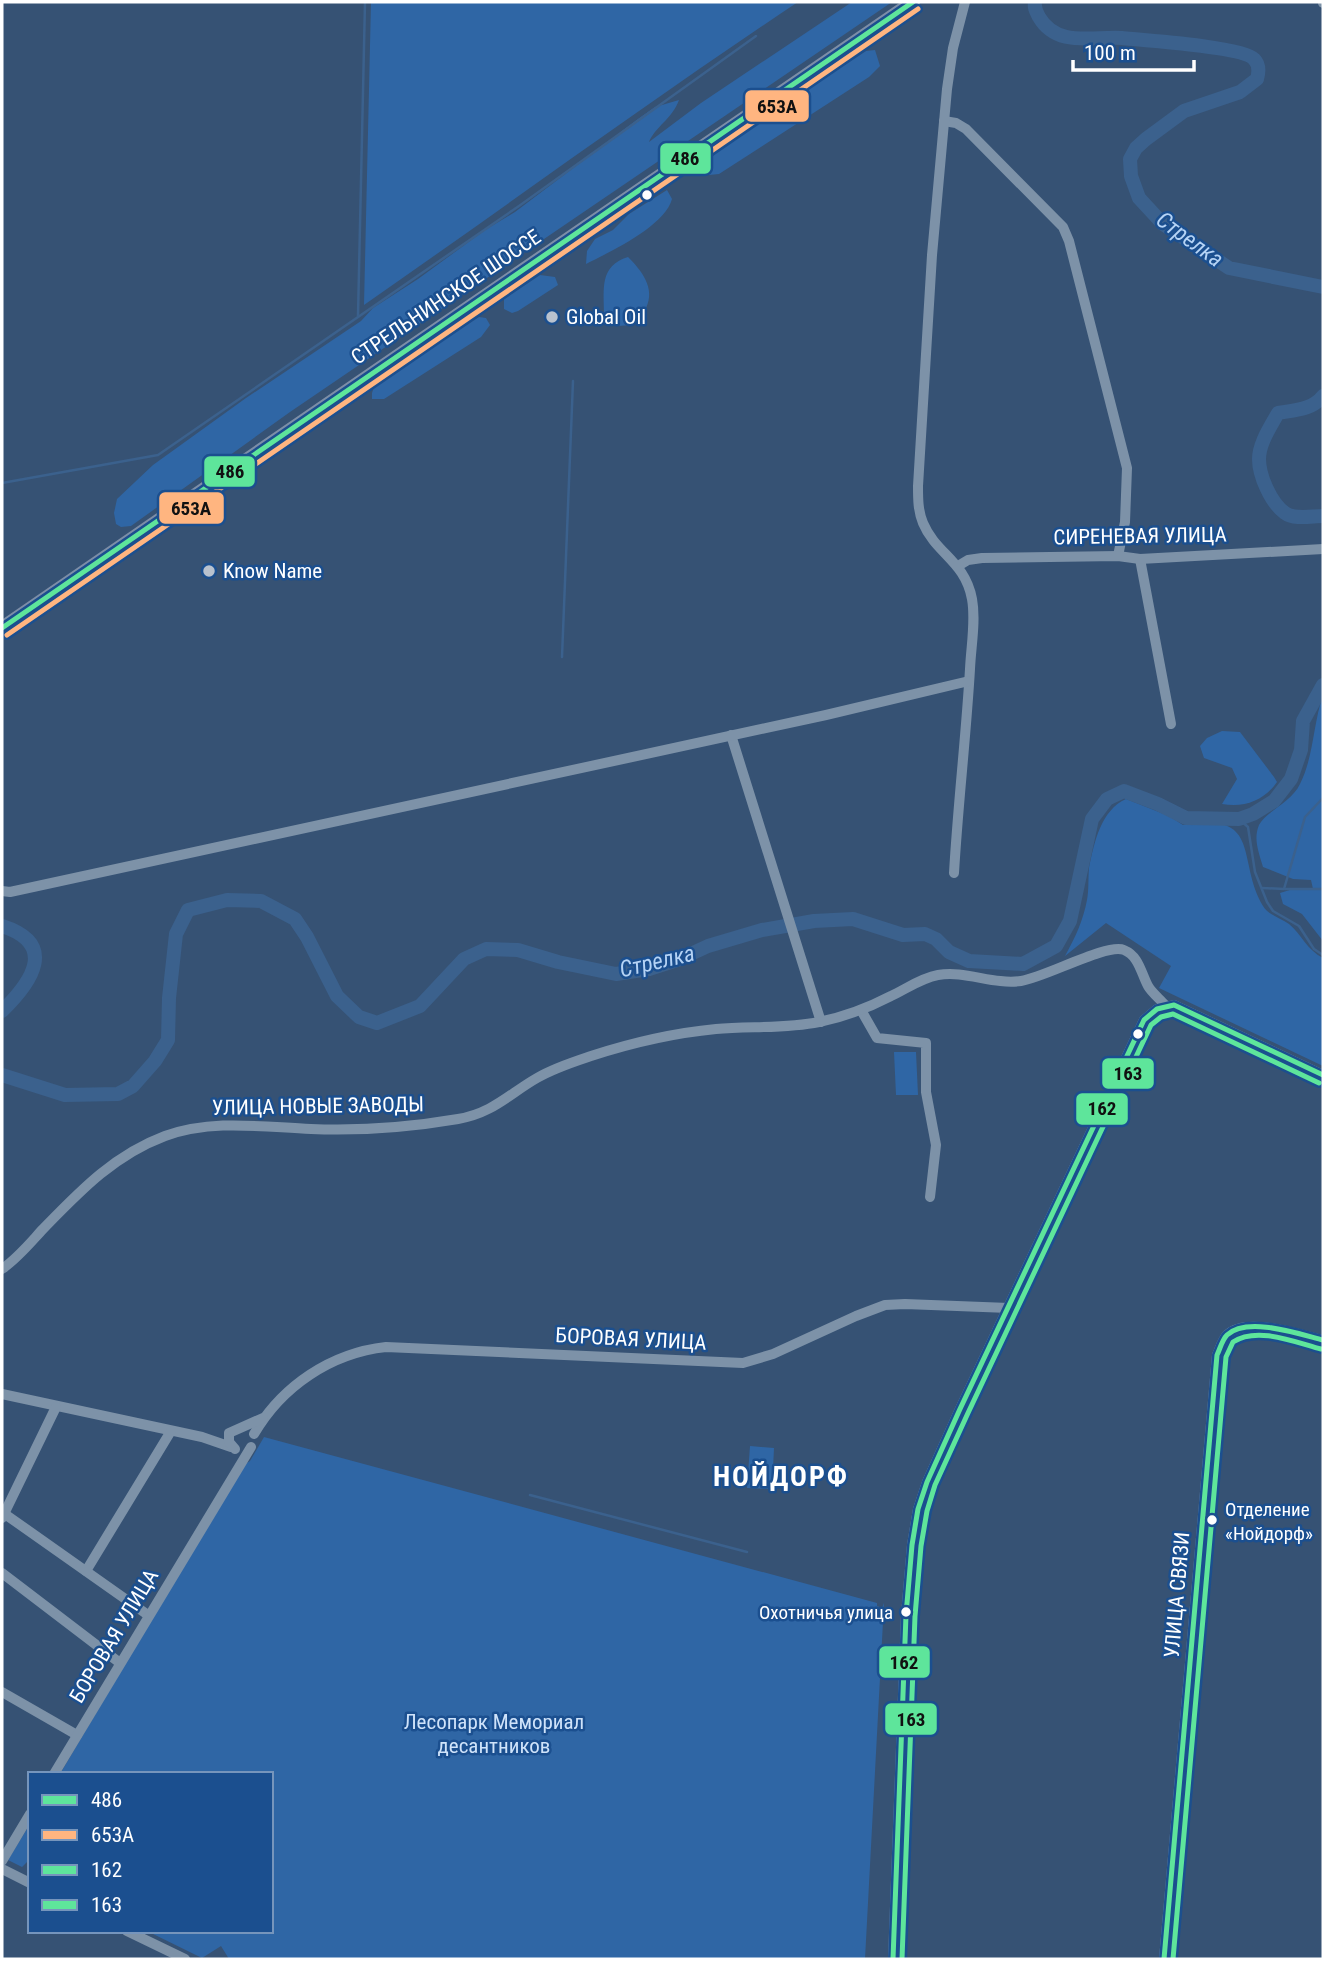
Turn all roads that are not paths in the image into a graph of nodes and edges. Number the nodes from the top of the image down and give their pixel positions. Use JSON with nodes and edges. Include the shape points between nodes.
{"nodes":[{"id":1,"x":914,"y":2,"type":"edge"},
{"id":2,"x":965,"y":2,"type":"edge"},
{"id":3,"x":944,"y":121,"type":"junction"},
{"id":4,"x":1323,"y":549,"type":"edge"},
{"id":5,"x":1118,"y":556,"type":"junction"},
{"id":6,"x":1140,"y":559,"type":"junction"},
{"id":7,"x":958,"y":566,"type":"junction"},
{"id":8,"x":2,"y":628,"type":"edge"},
{"id":9,"x":969,"y":681,"type":"junction"},
{"id":10,"x":1171,"y":724,"type":"dead end"},
{"id":11,"x":731,"y":735,"type":"junction"},
{"id":12,"x":954,"y":873,"type":"dead end"},
{"id":13,"x":2,"y":891,"type":"edge"},
{"id":14,"x":1161,"y":1007,"type":"junction"},
{"id":15,"x":861,"y":1010,"type":"junction"},
{"id":16,"x":821,"y":1021,"type":"junction"},
{"id":17,"x":1323,"y":1075,"type":"edge"},
{"id":18,"x":930,"y":1197,"type":"dead end"},
{"id":19,"x":2,"y":1269,"type":"edge"},
{"id":20,"x":1009,"y":1308,"type":"junction"},
{"id":21,"x":1323,"y":1340,"type":"edge"},
{"id":22,"x":2,"y":1394,"type":"edge"},
{"id":23,"x":56,"y":1407,"type":"junction"},
{"id":24,"x":250,"y":1430,"type":"junction"},
{"id":25,"x":171,"y":1431,"type":"junction"},
{"id":26,"x":229,"y":1433,"type":"junction"},
{"id":27,"x":202,"y":1437,"type":"junction"},
{"id":28,"x":237,"y":1452,"type":"junction"},
{"id":29,"x":3,"y":1514,"type":"edge"},
{"id":30,"x":86,"y":1571,"type":"junction"},
{"id":31,"x":2,"y":1573,"type":"edge"},
{"id":32,"x":148,"y":1615,"type":"junction"},
{"id":33,"x":121,"y":1663,"type":"junction"},
{"id":34,"x":2,"y":1692,"type":"edge"},
{"id":35,"x":77,"y":1735,"type":"junction"},
{"id":36,"x":55,"y":1772,"type":"edge"},
{"id":37,"x":28,"y":1817,"type":"edge"},
{"id":38,"x":2,"y":1858,"type":"edge"},
{"id":39,"x":2,"y":1869,"type":"edge"},
{"id":40,"x":28,"y":1882,"type":"edge"},
{"id":41,"x":131,"y":1933,"type":"edge"},
{"id":42,"x":185,"y":1959,"type":"edge"},
{"id":43,"x":894,"y":1959,"type":"edge"},
{"id":44,"x":1164,"y":1959,"type":"edge"}],
"edges":[{"from":1,"to":8,"type":"main road","name":"СТРЕЛЬНИНСКОЕ ШОССЕ"},
{"from":2,"to":3,"type":"street","via":[[953,48]]},
{"from":3,"to":5,"type":"street","via":[[966,129],[1063,227],[1069,241],[1127,468],[1125,522]]},
{"from":3,"to":7,"type":"street","via":[[918,506],[933,538]]},
{"from":4,"to":6,"type":"street","name":"СИРЕНЕВАЯ УЛИЦА"},
{"from":5,"to":6,"type":"street","name":"СИРЕНЕВАЯ УЛИЦА"},
{"from":5,"to":7,"type":"street","name":"СИРЕНЕВАЯ УЛИЦА","via":[[982,558]]},
{"from":6,"to":10,"type":"street"},
{"from":7,"to":9,"type":"street","via":[[968,581],[972,601]]},
{"from":9,"to":11,"type":"street"},
{"from":9,"to":12,"type":"street"},
{"from":11,"to":13,"type":"street"},
{"from":11,"to":16,"type":"street"},
{"from":14,"to":15,"type":"street","name":"УЛИЦА НОВЫЕ ЗАВОДЫ","via":[[1137,960],[1115,948],[1024,981],[934,976]]},
{"from":14,"to":17,"type":"street","via":[[1179,1007]]},
{"from":14,"to":20,"type":"street","via":[[1144,1020]]},
{"from":15,"to":16,"type":"street","name":"УЛИЦА НОВЫЕ ЗАВОДЫ"},
{"from":15,"to":18,"type":"street","via":[[877,1038],[926,1043],[926,1092],[936,1145]]},
{"from":16,"to":19,"type":"street","name":"УЛИЦА НОВЫЕ ЗАВОДЫ","via":[[685,1033],[627,1046],[564,1065],[483,1113],[454,1120],[325,1129],[230,1124],[163,1137],[95,1177]]},
{"from":20,"to":24,"type":"street","name":"БОРОВАЯ УЛИЦА","via":[[885,1306],[743,1363],[373,1348],[308,1374]]},
{"from":20,"to":43,"type":"street","via":[[927,1482],[915,1522],[906,1615]]},
{"from":21,"to":44,"type":"street","name":"УЛИЦА СВЯЗИ","via":[[1249,1326],[1226,1336],[1217,1355]]},
{"from":22,"to":23,"type":"street"},
{"from":23,"to":25,"type":"street"},
{"from":23,"to":29,"type":"street"},
{"from":24,"to":26,"type":"street","name":"БОРОВАЯ УЛИЦА"},
{"from":24,"to":28,"type":"street","name":"БОРОВАЯ УЛИЦА","via":[[251,1447]]},
{"from":25,"to":27,"type":"street"},
{"from":25,"to":30,"type":"street"},
{"from":26,"to":27,"type":"street"},
{"from":26,"to":28,"type":"street"},
{"from":27,"to":28,"type":"street"},
{"from":28,"to":32,"type":"street","name":"БОРОВАЯ УЛИЦА"},
{"from":29,"to":30,"type":"street"},
{"from":30,"to":32,"type":"street"},
{"from":31,"to":33,"type":"street"},
{"from":32,"to":33,"type":"street","name":"БОРОВАЯ УЛИЦА"},
{"from":33,"to":35,"type":"street","name":"БОРОВАЯ УЛИЦА"},
{"from":34,"to":35,"type":"street"},
{"from":35,"to":36,"type":"street","name":"БОРОВАЯ УЛИЦА"},
{"from":37,"to":38,"type":"street"},
{"from":39,"to":40,"type":"street"},
{"from":41,"to":42,"type":"street"}]}
